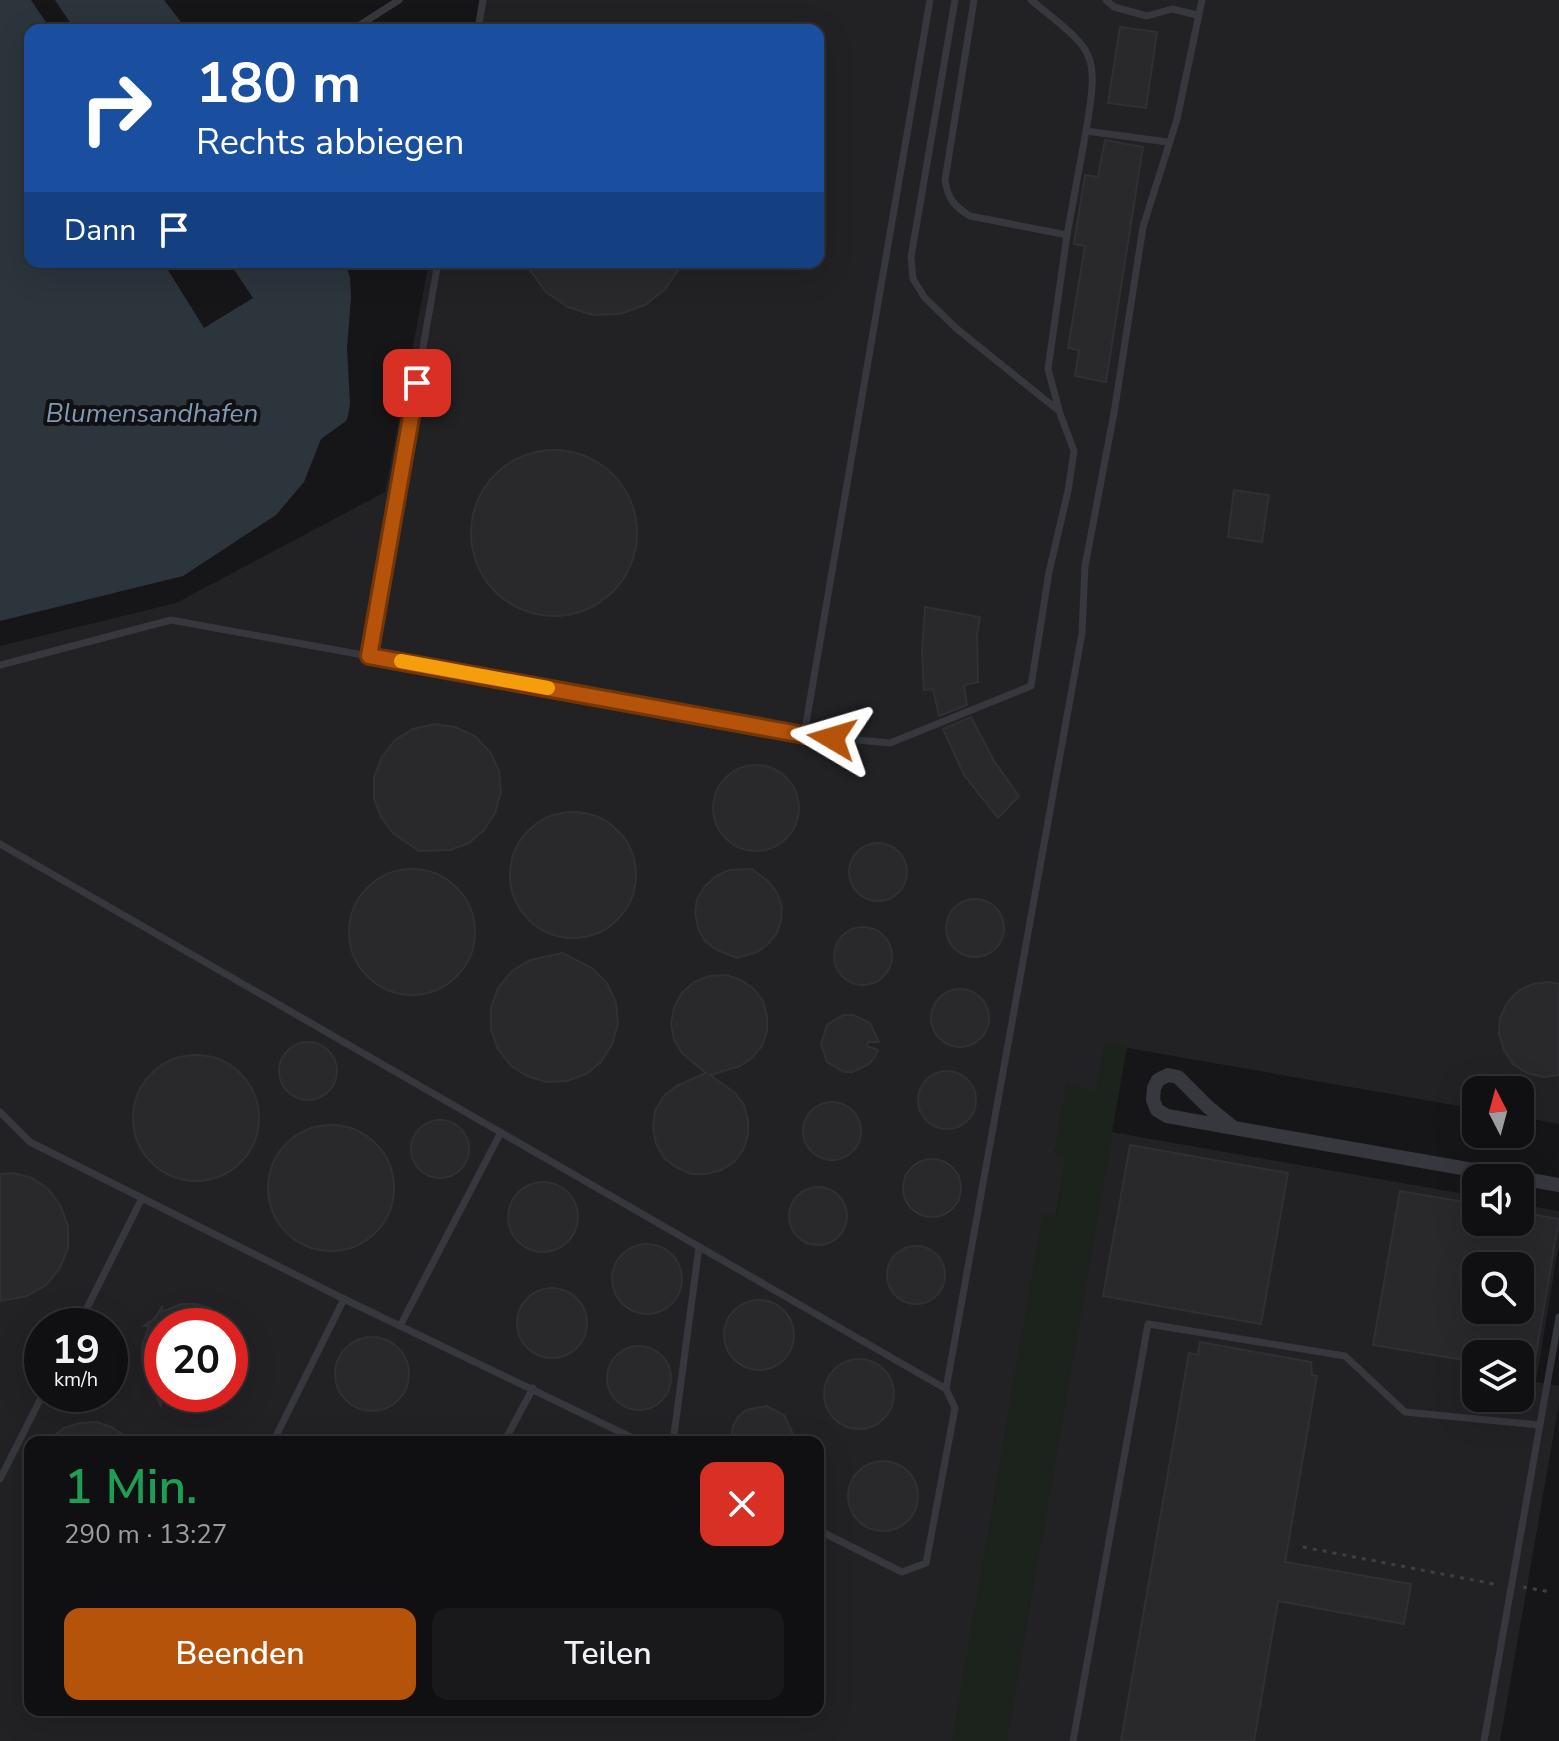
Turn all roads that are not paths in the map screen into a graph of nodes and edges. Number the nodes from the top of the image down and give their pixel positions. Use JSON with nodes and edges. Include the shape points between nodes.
{"nodes":[{"id":1,"x":399,"y":0,"type":"edge"},
{"id":2,"x":483,"y":0,"type":"edge"},
{"id":3,"x":930,"y":0,"type":"edge"},
{"id":4,"x":955,"y":0,"type":"edge"},
{"id":5,"x":974,"y":0,"type":"edge"},
{"id":6,"x":1031,"y":0,"type":"edge"},
{"id":7,"x":1106,"y":0,"type":"edge"},
{"id":8,"x":1202,"y":0,"type":"edge"},
{"id":9,"x":1197,"y":15,"type":"junction"},
{"id":10,"x":361,"y":24,"type":"edge"},
{"id":11,"x":479,"y":24,"type":"edge"},
{"id":12,"x":1086,"y":131,"type":"junction"},
{"id":13,"x":1168,"y":142,"type":"junction"},
{"id":14,"x":1067,"y":235,"type":"junction"},
{"id":15,"x":437,"y":268,"type":"edge"},
{"id":16,"x":1059,"y":411,"type":"junction"},
{"id":17,"x":369,"y":656,"type":"junction"},
{"id":18,"x":0,"y":665,"type":"edge"},
{"id":19,"x":804,"y":735,"type":"junction"},
{"id":20,"x":0,"y":844,"type":"edge"},
{"id":21,"x":0,"y":1112,"type":"edge"},
{"id":22,"x":1234,"y":1128,"type":"junction"},
{"id":23,"x":501,"y":1132,"type":"junction"},
{"id":24,"x":1462,"y":1168,"type":"edge"},
{"id":25,"x":1534,"y":1181,"type":"edge"},
{"id":26,"x":1559,"y":1185,"type":"edge"},
{"id":27,"x":142,"y":1198,"type":"junction"},
{"id":28,"x":699,"y":1247,"type":"junction"},
{"id":29,"x":344,"y":1299,"type":"junction"},
{"id":30,"x":87,"y":1308,"type":"edge"},
{"id":31,"x":1559,"y":1317,"type":"edge"},
{"id":32,"x":400,"y":1326,"type":"junction"},
{"id":33,"x":533,"y":1388,"type":"junction"},
{"id":34,"x":946,"y":1389,"type":"junction"},
{"id":35,"x":34,"y":1412,"type":"edge"},
{"id":36,"x":1540,"y":1425,"type":"junction"},
{"id":37,"x":276,"y":1436,"type":"edge"},
{"id":38,"x":507,"y":1436,"type":"edge"},
{"id":39,"x":629,"y":1436,"type":"edge"},
{"id":40,"x":674,"y":1436,"type":"edge"},
{"id":41,"x":0,"y":1479,"type":"edge"},
{"id":42,"x":824,"y":1533,"type":"edge"},
{"id":43,"x":1073,"y":1741,"type":"edge"},
{"id":44,"x":1484,"y":1741,"type":"edge"}],
"edges":[{"from":1,"to":10,"type":"lane"},
{"from":2,"to":11,"type":"lane"},
{"from":3,"to":19,"type":"lane"},
{"from":4,"to":16,"type":"lane","via":[[911,257],[913,279],[957,329]]},
{"from":5,"to":14,"type":"lane","via":[[947,192],[951,202],[970,216]]},
{"from":6,"to":12,"type":"lane","via":[[1087,51],[1094,73]]},
{"from":7,"to":9,"type":"lane","via":[[1147,16],[1172,9]]},
{"from":8,"to":9,"type":"lane"},
{"from":9,"to":13,"type":"lane"},
{"from":12,"to":13,"type":"lane"},
{"from":12,"to":14,"type":"lane"},
{"from":13,"to":34,"type":"lane","via":[[1143,227],[1085,566],[1082,633]]},
{"from":14,"to":16,"type":"lane","via":[[1048,369]]},
{"from":15,"to":17,"type":"lane"},
{"from":16,"to":19,"type":"lane","via":[[1074,451],[1031,686],[890,743]]},
{"from":17,"to":18,"type":"lane","via":[[171,620]]},
{"from":17,"to":19,"type":"lane"},
{"from":20,"to":23,"type":"lane"},
{"from":21,"to":27,"type":"lane","via":[[30,1142]]},
{"from":22,"to":22,"type":"street","via":[[1178,1077],[1158,1080],[1153,1100],[1157,1110]]},
{"from":22,"to":24,"type":"street"},
{"from":23,"to":28,"type":"lane"},
{"from":23,"to":32,"type":"lane"},
{"from":25,"to":26,"type":"street"},
{"from":27,"to":29,"type":"lane"},
{"from":27,"to":30,"type":"lane"},
{"from":28,"to":34,"type":"lane"},
{"from":28,"to":40,"type":"lane"},
{"from":29,"to":32,"type":"lane"},
{"from":29,"to":37,"type":"lane"},
{"from":31,"to":36,"type":"lane"},
{"from":32,"to":33,"type":"lane"},
{"from":33,"to":38,"type":"lane"},
{"from":33,"to":39,"type":"lane"},
{"from":34,"to":42,"type":"lane","via":[[955,1408],[926,1563],[902,1572]]},
{"from":35,"to":41,"type":"lane"},
{"from":36,"to":43,"type":"lane","via":[[1405,1412],[1345,1356],[1148,1324]]},
{"from":36,"to":44,"type":"lane"}]}
